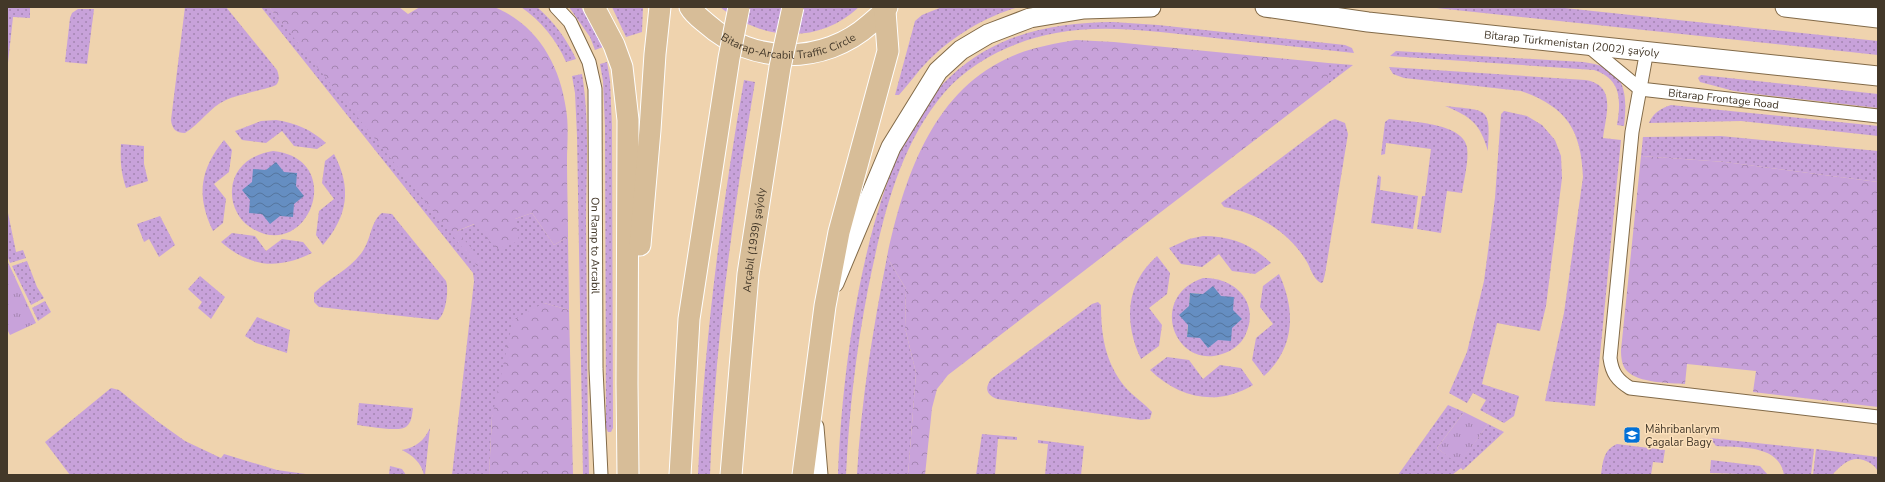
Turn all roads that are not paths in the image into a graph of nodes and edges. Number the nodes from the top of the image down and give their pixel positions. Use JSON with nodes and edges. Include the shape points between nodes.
{"nodes":[{"id":1,"x":556,"y":7,"type":"edge"},
{"id":2,"x":594,"y":7,"type":"edge"},
{"id":3,"x":660,"y":7,"type":"edge"},
{"id":4,"x":690,"y":7,"type":"edge"},
{"id":5,"x":739,"y":7,"type":"edge"},
{"id":6,"x":793,"y":7,"type":"edge"},
{"id":7,"x":1151,"y":7,"type":"edge"},
{"id":8,"x":1265,"y":7,"type":"edge"},
{"id":9,"x":1785,"y":7,"type":"edge"},
{"id":10,"x":886,"y":9,"type":"edge"},
{"id":11,"x":1368,"y":15,"type":"edge"},
{"id":12,"x":1878,"y":18,"type":"edge"},
{"id":13,"x":1585,"y":44,"type":"junction"},
{"id":14,"x":1647,"y":50,"type":"junction"},
{"id":15,"x":1878,"y":76,"type":"edge"},
{"id":16,"x":1640,"y":89,"type":"junction"},
{"id":17,"x":1878,"y":116,"type":"edge"},
{"id":18,"x":824,"y":306,"type":"junction"},
{"id":19,"x":626,"y":384,"type":"junction"},
{"id":20,"x":812,"y":393,"type":"junction"},
{"id":21,"x":1878,"y":417,"type":"edge"},
{"id":22,"x":601,"y":475,"type":"edge"},
{"id":23,"x":628,"y":475,"type":"edge"},
{"id":24,"x":680,"y":475,"type":"edge"},
{"id":25,"x":731,"y":475,"type":"edge"},
{"id":26,"x":803,"y":475,"type":"edge"},
{"id":27,"x":818,"y":475,"type":"edge"}],
"edges":[{"from":1,"to":22,"type":"street","name":"On Ramp to Arcabil","via":[[570,22],[589,62],[595,89],[596,369]]},
{"from":2,"to":19,"type":"main road","via":[[614,45],[622,67],[628,120]]},
{"from":3,"to":19,"type":"main road"},
{"from":4,"to":10,"type":"main road","name":"Bitarap-Arcabil Traffic Circle","via":[[720,35],[752,50],[788,56],[824,50],[858,35]]},
{"from":5,"to":24,"type":"main road","bridge":true,"via":[[689,319]]},
{"from":6,"to":25,"type":"main road","name":"Arçabil (1939) şaýoly","bridge":true,"via":[[780,67],[748,274]]},
{"from":7,"to":18,"type":"main road","via":[[1084,9],[1030,18],[988,34],[961,50],[938,71],[891,147]]},
{"from":8,"to":11,"type":"main road","name":"Bitarap Türkmenistan (2002) şaýoly"},
{"from":9,"to":12,"type":"main road"},
{"from":10,"to":18,"type":"main road","via":[[888,51],[839,232]]},
{"from":11,"to":13,"type":"main road","name":"Bitarap Türkmenistan (2002) şaýoly"},
{"from":13,"to":14,"type":"main road","name":"Bitarap Türkmenistan (2002) şaýoly"},
{"from":13,"to":16,"type":"street"},
{"from":14,"to":15,"type":"main road","name":"Bitarap Türkmenistan (2002) şaýoly"},
{"from":14,"to":16,"type":"street"},
{"from":16,"to":17,"type":"street","name":"Bitarap Frontage Road"},
{"from":16,"to":21,"type":"street","via":[[1632,132],[1610,358],[1612,370],[1619,381],[1630,388]]},
{"from":18,"to":20,"type":"main road"},
{"from":19,"to":23,"type":"main road"},
{"from":20,"to":26,"type":"main road"},
{"from":20,"to":27,"type":"street"}]}
